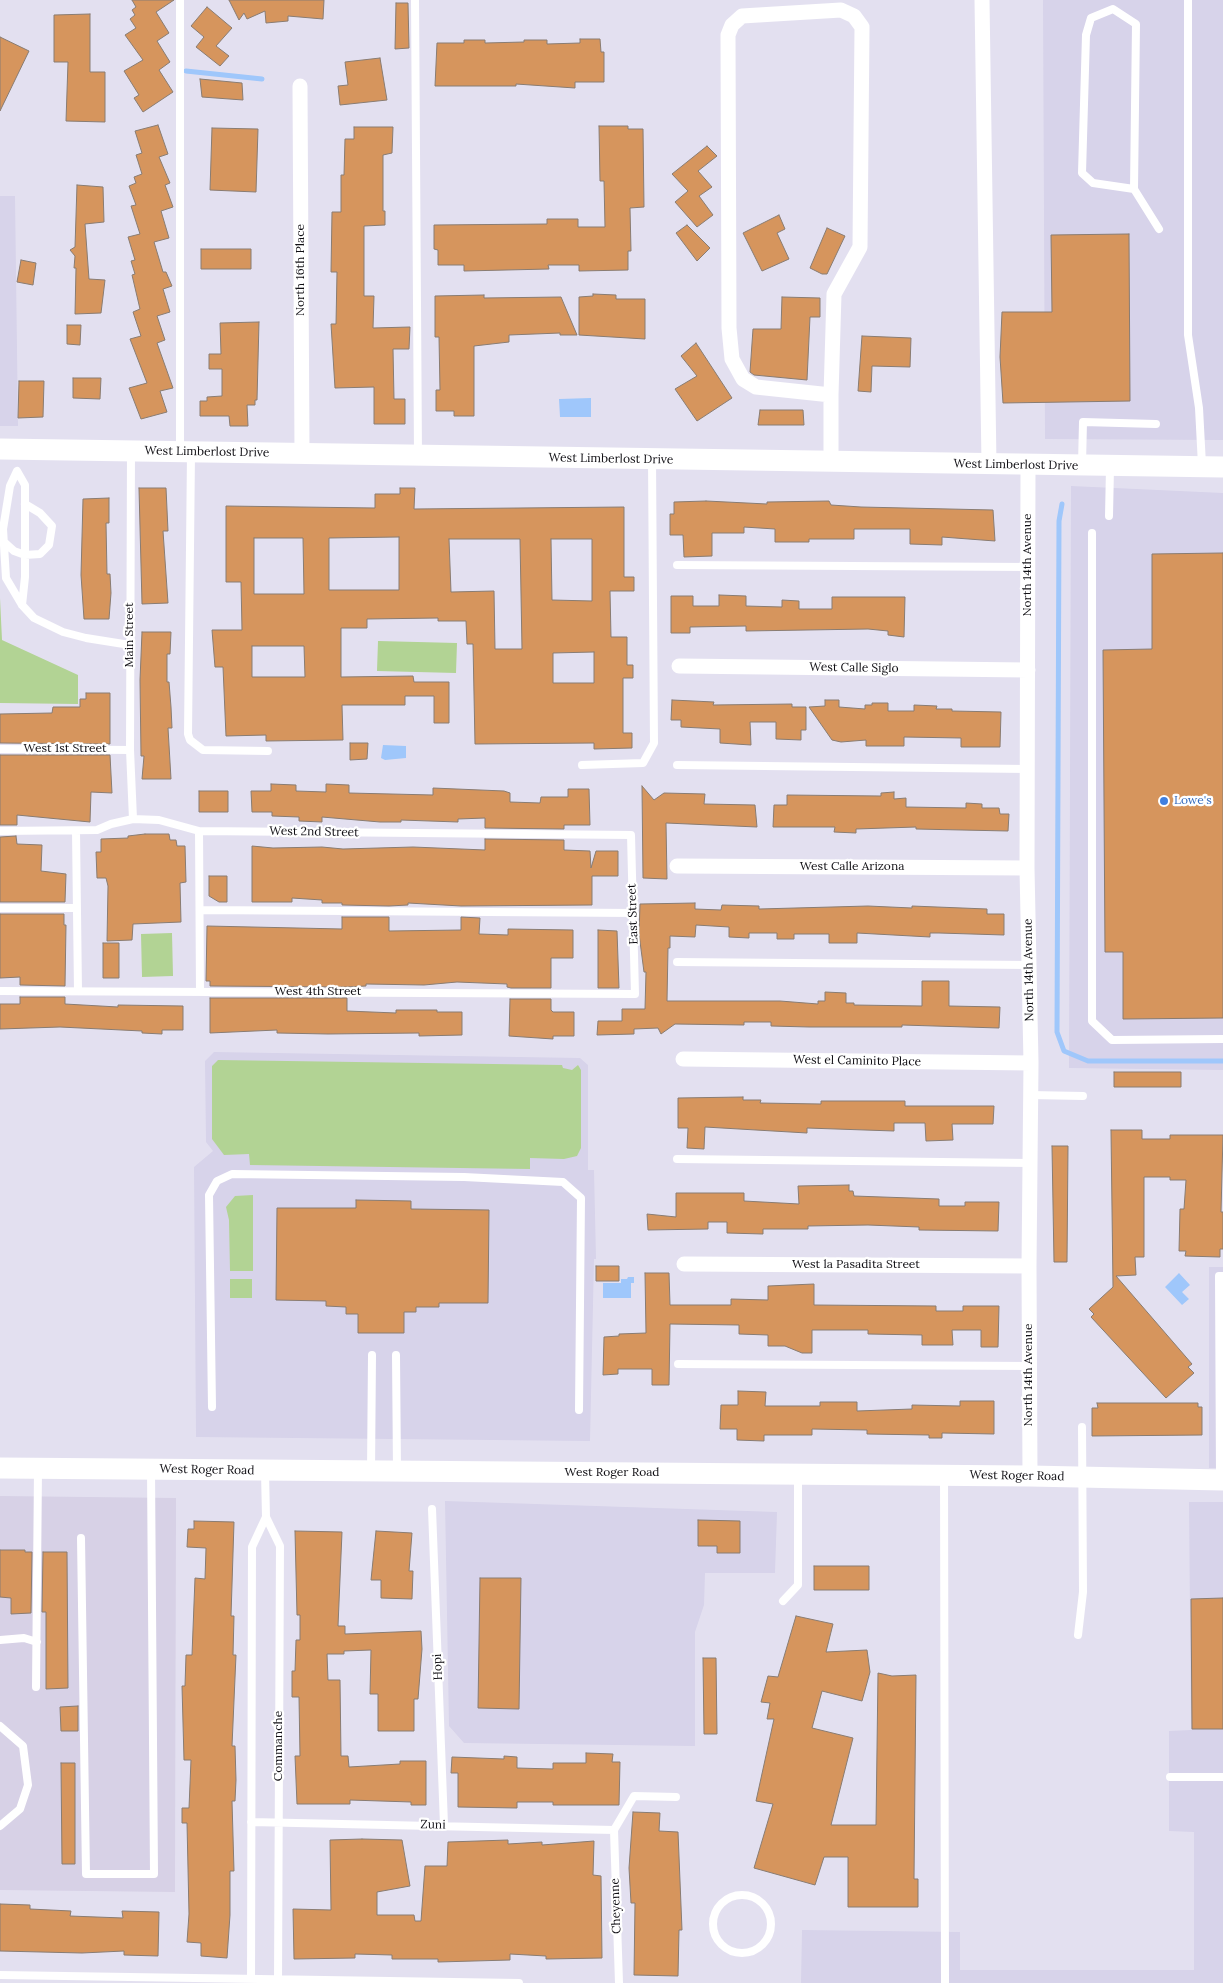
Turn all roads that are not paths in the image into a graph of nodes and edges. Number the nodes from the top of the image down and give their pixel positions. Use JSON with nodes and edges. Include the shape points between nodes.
{"nodes":[{"id":1,"x":180,"y":0,"type":"edge"},
{"id":2,"x":415,"y":0,"type":"edge"},
{"id":3,"x":982,"y":0,"type":"edge"},
{"id":4,"x":1188,"y":0,"type":"edge"},
{"id":5,"x":300,"y":86,"type":"dead end"},
{"id":6,"x":1134,"y":189,"type":"junction"},
{"id":7,"x":1159,"y":229,"type":"dead end"},
{"id":8,"x":831,"y":395,"type":"junction"},
{"id":9,"x":1156,"y":424,"type":"dead end"},
{"id":10,"x":131,"y":451,"type":"junction"},
{"id":11,"x":185,"y":452,"type":"junction"},
{"id":12,"x":302,"y":454,"type":"junction"},
{"id":13,"x":418,"y":456,"type":"junction"},
{"id":14,"x":13,"y":458,"type":"edge"},
{"id":15,"x":652,"y":460,"type":"junction"},
{"id":16,"x":831,"y":462,"type":"junction"},
{"id":17,"x":989,"y":464,"type":"junction"},
{"id":18,"x":1028,"y":465,"type":"junction"},
{"id":19,"x":1082,"y":466,"type":"junction"},
{"id":20,"x":1110,"y":466,"type":"junction"},
{"id":21,"x":1213,"y":467,"type":"edge"},
{"id":22,"x":25,"y":504,"type":"junction"},
{"id":23,"x":1108,"y":516,"type":"dead end"},
{"id":24,"x":1092,"y":533,"type":"dead end"},
{"id":25,"x":4,"y":542,"type":"junction"},
{"id":26,"x":25,"y":555,"type":"junction"},
{"id":27,"x":677,"y":564,"type":"dead end"},
{"id":28,"x":1028,"y":567,"type":"junction"},
{"id":29,"x":22,"y":605,"type":"junction"},
{"id":30,"x":130,"y":646,"type":"junction"},
{"id":31,"x":679,"y":666,"type":"dead end"},
{"id":32,"x":1028,"y":670,"type":"junction"},
{"id":33,"x":0,"y":749,"type":"edge"},
{"id":34,"x":130,"y":750,"type":"junction"},
{"id":35,"x":268,"y":751,"type":"dead end"},
{"id":36,"x":582,"y":765,"type":"dead end"},
{"id":37,"x":677,"y":766,"type":"dead end"},
{"id":38,"x":1028,"y":769,"type":"junction"},
{"id":39,"x":133,"y":819,"type":"junction"},
{"id":40,"x":0,"y":831,"type":"edge"},
{"id":41,"x":199,"y":831,"type":"junction"},
{"id":42,"x":76,"y":832,"type":"junction"},
{"id":43,"x":631,"y":835,"type":"joint"},
{"id":44,"x":677,"y":866,"type":"dead end"},
{"id":45,"x":1027,"y":868,"type":"junction"},
{"id":46,"x":0,"y":908,"type":"edge"},
{"id":47,"x":77,"y":908,"type":"junction"},
{"id":48,"x":201,"y":910,"type":"junction"},
{"id":49,"x":633,"y":913,"type":"junction"},
{"id":50,"x":677,"y":962,"type":"dead end"},
{"id":51,"x":1029,"y":965,"type":"junction"},
{"id":52,"x":0,"y":991,"type":"edge"},
{"id":53,"x":78,"y":991,"type":"junction"},
{"id":54,"x":200,"y":992,"type":"junction"},
{"id":55,"x":635,"y":994,"type":"joint"},
{"id":56,"x":1223,"y":1038,"type":"edge"},
{"id":57,"x":683,"y":1059,"type":"dead end"},
{"id":58,"x":1030,"y":1063,"type":"junction"},
{"id":59,"x":1030,"y":1095,"type":"junction"},
{"id":60,"x":1083,"y":1096,"type":"dead end"},
{"id":61,"x":677,"y":1159,"type":"dead end"},
{"id":62,"x":1030,"y":1163,"type":"junction"},
{"id":63,"x":684,"y":1264,"type":"dead end"},
{"id":64,"x":1029,"y":1266,"type":"junction"},
{"id":65,"x":1223,"y":1276,"type":"edge"},
{"id":66,"x":372,"y":1355,"type":"dead end"},
{"id":67,"x":396,"y":1355,"type":"dead end"},
{"id":68,"x":678,"y":1364,"type":"dead end"},
{"id":69,"x":1029,"y":1366,"type":"junction"},
{"id":70,"x":212,"y":1406,"type":"dead end"},
{"id":71,"x":579,"y":1410,"type":"dead end"},
{"id":72,"x":1082,"y":1427,"type":"dead end"},
{"id":73,"x":0,"y":1468,"type":"edge"},
{"id":74,"x":38,"y":1468,"type":"junction"},
{"id":75,"x":152,"y":1469,"type":"junction"},
{"id":76,"x":265,"y":1470,"type":"junction"},
{"id":77,"x":372,"y":1471,"type":"junction"},
{"id":78,"x":397,"y":1471,"type":"junction"},
{"id":79,"x":798,"y":1475,"type":"junction"},
{"id":80,"x":944,"y":1476,"type":"junction"},
{"id":81,"x":1030,"y":1476,"type":"junction"},
{"id":82,"x":1082,"y":1477,"type":"junction"},
{"id":83,"x":1221,"y":1480,"type":"edge"},
{"id":84,"x":432,"y":1509,"type":"dead end"},
{"id":85,"x":266,"y":1517,"type":"junction"},
{"id":86,"x":81,"y":1538,"type":"dead end"},
{"id":87,"x":783,"y":1601,"type":"dead end"},
{"id":88,"x":1078,"y":1634,"type":"dead end"},
{"id":89,"x":0,"y":1640,"type":"edge"},
{"id":90,"x":37,"y":1642,"type":"junction"},
{"id":91,"x":36,"y":1687,"type":"dead end"},
{"id":92,"x":0,"y":1726,"type":"edge"},
{"id":93,"x":1170,"y":1776,"type":"dead end"},
{"id":94,"x":1223,"y":1777,"type":"edge"},
{"id":95,"x":676,"y":1797,"type":"dead end"},
{"id":96,"x":251,"y":1822,"type":"junction"},
{"id":97,"x":278,"y":1822,"type":"junction"},
{"id":98,"x":444,"y":1825,"type":"junction"},
{"id":99,"x":0,"y":1826,"type":"edge"},
{"id":100,"x":614,"y":1830,"type":"junction"},
{"id":101,"x":713,"y":1924,"type":"joint"},
{"id":102,"x":0,"y":1976,"type":"edge"},
{"id":103,"x":251,"y":1979,"type":"junction"},
{"id":104,"x":278,"y":1979,"type":"junction"},
{"id":105,"x":130,"y":1980,"type":"edge"},
{"id":106,"x":467,"y":1983,"type":"edge"},
{"id":107,"x":518,"y":1983,"type":"edge"},
{"id":108,"x":619,"y":1983,"type":"edge"},
{"id":109,"x":945,"y":1983,"type":"edge"}],
"edges":[{"from":1,"to":11,"type":"lane"},
{"from":2,"to":13,"type":"lane"},
{"from":3,"to":17,"type":"street"},
{"from":4,"to":21,"type":"lane","via":[[1188,335],[1199,408]]},
{"from":5,"to":12,"type":"street","name":"North 16th Place"},
{"from":6,"to":6,"type":"lane","via":[[1136,24],[1113,9],[1090,18],[1086,35],[1082,173],[1093,183]]},
{"from":6,"to":7,"type":"lane"},
{"from":8,"to":8,"type":"street","via":[[834,294],[860,247],[862,27],[854,16],[841,10],[742,16],[732,24],[728,35],[732,359],[743,379],[756,387]]},
{"from":8,"to":16,"type":"street"},
{"from":9,"to":19,"type":"lane","via":[[1083,422]]},
{"from":10,"to":11,"type":"street","name":"West Limberlost Drive"},
{"from":10,"to":14,"type":"street","name":"West Limberlost Drive"},
{"from":10,"to":30,"type":"lane","name":"Main Street"},
{"from":11,"to":12,"type":"street","name":"West Limberlost Drive"},
{"from":11,"to":35,"type":"lane","via":[[188,734],[190,740],[203,750]]},
{"from":12,"to":13,"type":"street","name":"West Limberlost Drive"},
{"from":13,"to":15,"type":"street","name":"West Limberlost Drive"},
{"from":14,"to":22,"type":"lane","via":[[25,485]]},
{"from":14,"to":25,"type":"lane","via":[[4,514]]},
{"from":15,"to":16,"type":"street","name":"West Limberlost Drive"},
{"from":15,"to":36,"type":"lane","via":[[654,743],[643,763]]},
{"from":16,"to":17,"type":"street","name":"West Limberlost Drive"},
{"from":17,"to":18,"type":"street","name":"West Limberlost Drive"},
{"from":18,"to":19,"type":"street","name":"West Limberlost Drive"},
{"from":18,"to":28,"type":"street","name":"North 14th Avenue"},
{"from":19,"to":20,"type":"street","name":"West Limberlost Drive"},
{"from":20,"to":21,"type":"street","name":"West Limberlost Drive"},
{"from":20,"to":23,"type":"lane"},
{"from":22,"to":26,"type":"lane"},
{"from":22,"to":26,"type":"lane","via":[[52,526],[49,545],[40,554]]},
{"from":24,"to":56,"type":"lane","via":[[1092,1021],[1112,1040]]},
{"from":25,"to":26,"type":"lane"},
{"from":25,"to":29,"type":"lane","via":[[6,578]]},
{"from":26,"to":29,"type":"lane"},
{"from":27,"to":28,"type":"lane"},
{"from":28,"to":32,"type":"street","name":"North 14th Avenue"},
{"from":29,"to":30,"type":"lane","via":[[34,618],[63,632]]},
{"from":30,"to":34,"type":"lane","name":"Main Street"},
{"from":31,"to":32,"type":"street","name":"West Calle Siglo"},
{"from":32,"to":38,"type":"street","name":"North 14th Avenue"},
{"from":33,"to":34,"type":"lane","name":"West 1st Street"},
{"from":34,"to":39,"type":"lane","name":"Main Street"},
{"from":37,"to":38,"type":"lane"},
{"from":38,"to":45,"type":"street","name":"North 14th Avenue"},
{"from":39,"to":41,"type":"lane","name":"West 2nd Street","via":[[159,820]]},
{"from":39,"to":42,"type":"lane","name":"West 2nd Street","via":[[97,830]]},
{"from":40,"to":42,"type":"lane","name":"West 2nd Street"},
{"from":41,"to":43,"type":"lane","name":"West 2nd Street"},
{"from":41,"to":48,"type":"lane"},
{"from":42,"to":47,"type":"lane"},
{"from":43,"to":49,"type":"lane","name":"East Street"},
{"from":44,"to":45,"type":"street","name":"West Calle Arizona"},
{"from":45,"to":51,"type":"street","name":"North 14th Avenue"},
{"from":46,"to":47,"type":"lane"},
{"from":47,"to":53,"type":"lane"},
{"from":48,"to":49,"type":"lane"},
{"from":48,"to":54,"type":"lane"},
{"from":49,"to":55,"type":"lane","name":"East Street"},
{"from":50,"to":51,"type":"lane"},
{"from":51,"to":58,"type":"street","name":"North 14th Avenue"},
{"from":52,"to":53,"type":"lane","name":"West 4th Street"},
{"from":53,"to":54,"type":"lane","name":"West 4th Street"},
{"from":54,"to":55,"type":"lane","name":"West 4th Street"},
{"from":57,"to":58,"type":"street","name":"West el Caminito Place"},
{"from":58,"to":59,"type":"street","name":"North 14th Avenue"},
{"from":59,"to":60,"type":"lane"},
{"from":59,"to":62,"type":"street","name":"North 14th Avenue"},
{"from":61,"to":62,"type":"lane"},
{"from":62,"to":64,"type":"street","name":"North 14th Avenue"},
{"from":63,"to":64,"type":"street","name":"West la Pasadita Street"},
{"from":64,"to":69,"type":"street","name":"North 14th Avenue"},
{"from":65,"to":83,"type":"lane","via":[[1219,1276]]},
{"from":66,"to":77,"type":"lane"},
{"from":67,"to":78,"type":"lane"},
{"from":68,"to":69,"type":"lane"},
{"from":69,"to":81,"type":"street","name":"North 14th Avenue"},
{"from":70,"to":71,"type":"lane","via":[[209,1195],[217,1181],[232,1174],[464,1177],[563,1182],[581,1198]]},
{"from":72,"to":82,"type":"lane"},
{"from":73,"to":74,"type":"street","name":"West Roger Road"},
{"from":74,"to":75,"type":"street","name":"West Roger Road"},
{"from":74,"to":90,"type":"lane"},
{"from":75,"to":76,"type":"street","name":"West Roger Road"},
{"from":75,"to":86,"type":"lane","via":[[154,1874],[86,1874]]},
{"from":76,"to":77,"type":"street","name":"West Roger Road"},
{"from":76,"to":85,"type":"lane","name":"Commanche"},
{"from":77,"to":78,"type":"street","name":"West Roger Road"},
{"from":78,"to":79,"type":"street","name":"West Roger Road"},
{"from":79,"to":80,"type":"street","name":"West Roger Road"},
{"from":79,"to":87,"type":"lane","via":[[798,1585]]},
{"from":80,"to":81,"type":"street","name":"West Roger Road"},
{"from":80,"to":109,"type":"lane"},
{"from":81,"to":82,"type":"street","name":"West Roger Road"},
{"from":82,"to":83,"type":"street","name":"West Roger Road"},
{"from":82,"to":88,"type":"lane","via":[[1083,1592]]},
{"from":84,"to":98,"type":"lane","name":"Hopi"},
{"from":85,"to":96,"type":"lane","name":"Commanche","via":[[252,1548]]},
{"from":85,"to":97,"type":"lane","name":"Commanche","via":[[280,1546]]},
{"from":89,"to":90,"type":"lane","via":[[24,1638]]},
{"from":90,"to":91,"type":"lane"},
{"from":92,"to":99,"type":"lane","via":[[23,1746],[28,1785],[20,1810]]},
{"from":93,"to":94,"type":"lane"},
{"from":95,"to":100,"type":"lane","via":[[634,1796]]},
{"from":96,"to":97,"type":"lane","name":"Zuni"},
{"from":96,"to":103,"type":"lane","name":"Commanche"},
{"from":97,"to":98,"type":"lane","name":"Zuni"},
{"from":97,"to":104,"type":"lane","name":"Commanche"},
{"from":98,"to":100,"type":"lane","name":"Zuni"},
{"from":100,"to":108,"type":"lane","name":"Cheyenne"},
{"from":101,"to":101,"type":"lane","via":[[719,1942],[725,1948],[744,1953],[762,1945],[771,1928],[771,1919],[761,1902],[743,1895],[733,1897],[718,1907]]},
{"from":102,"to":105,"type":"lane"},
{"from":103,"to":104,"type":"lane"},
{"from":103,"to":105,"type":"lane"},
{"from":104,"to":106,"type":"lane"},
{"from":106,"to":107,"type":"lane"}]}
